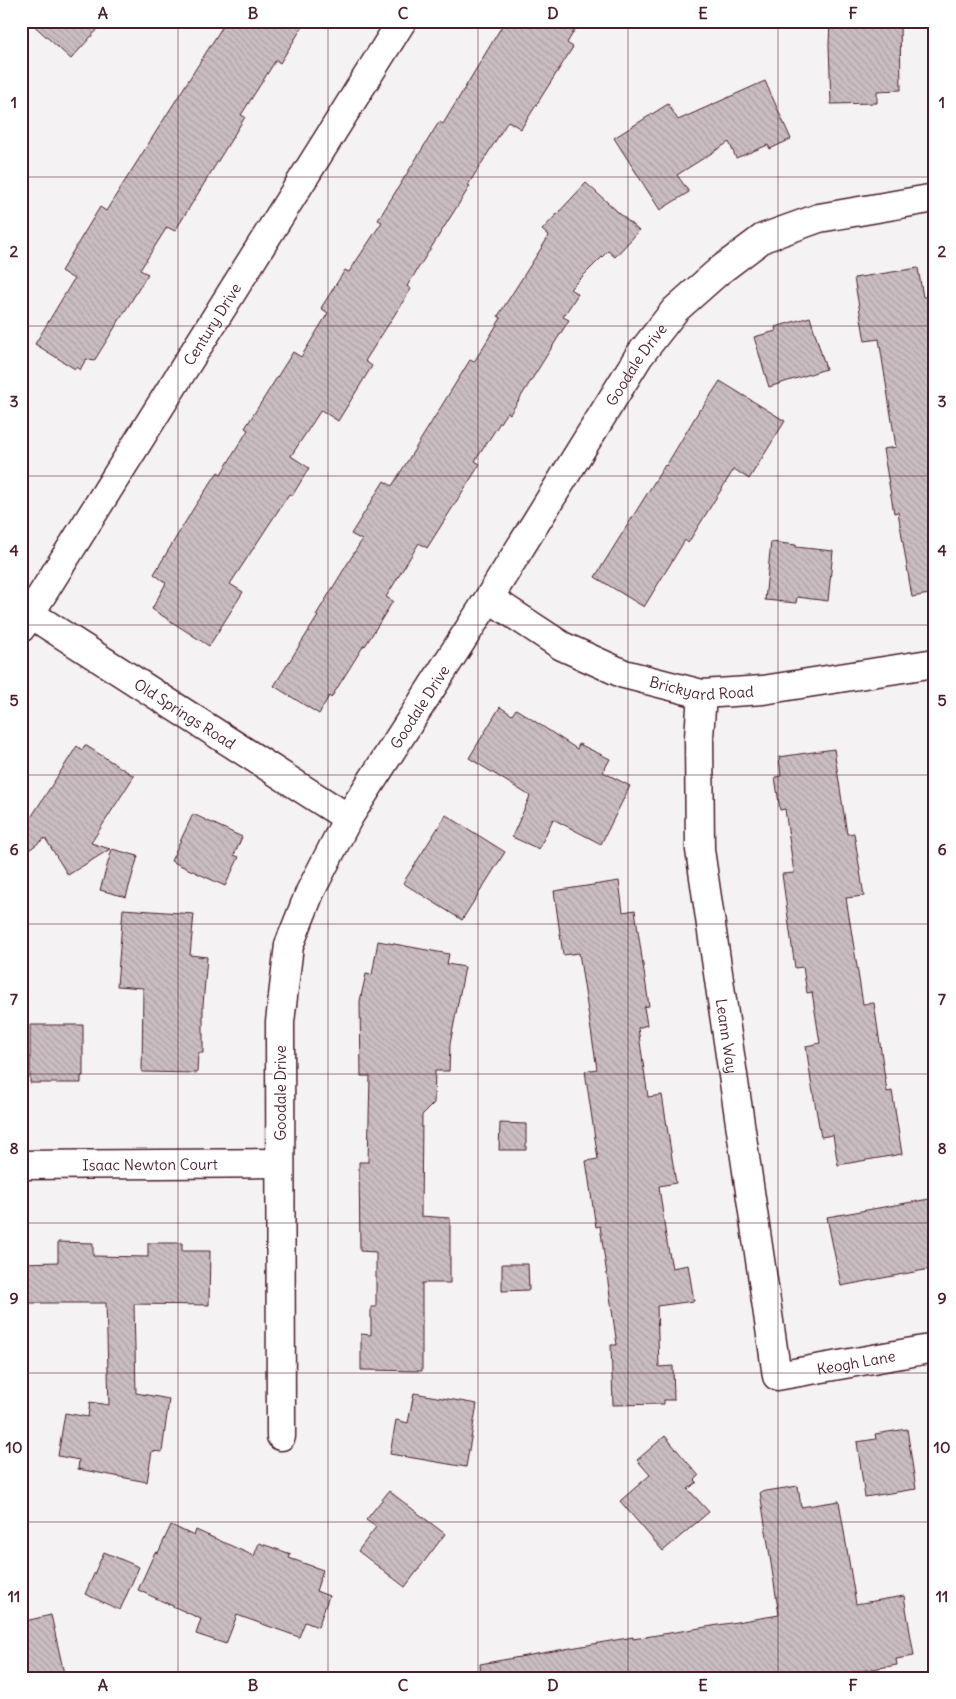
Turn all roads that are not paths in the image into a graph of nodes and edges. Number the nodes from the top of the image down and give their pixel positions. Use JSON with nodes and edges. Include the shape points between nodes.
{"nodes":[{"id":1,"x":402,"y":21,"type":"edge"},
{"id":2,"x":935,"y":198,"type":"edge"},
{"id":3,"x":489,"y":598,"type":"junction"},
{"id":4,"x":24,"y":616,"type":"edge"},
{"id":5,"x":935,"y":663,"type":"edge"},
{"id":6,"x":702,"y":694,"type":"junction"},
{"id":7,"x":348,"y":818,"type":"junction"},
{"id":8,"x":279,"y":1164,"type":"junction"},
{"id":9,"x":21,"y":1165,"type":"edge"},
{"id":10,"x":935,"y":1348,"type":"edge"},
{"id":11,"x":777,"y":1376,"type":"joint"},
{"id":12,"x":281,"y":1436,"type":"dead end"}],
"edges":[{"from":1,"to":4,"type":"street","name":"Century Drive"},
{"from":2,"to":3,"type":"street","name":"Goodale Drive","via":[[819,218],[763,238],[697,290],[675,310],[639,356]]},
{"from":3,"to":6,"type":"street","name":"Brickyard Road","via":[[562,646],[624,674]]},
{"from":3,"to":7,"type":"street","name":"Goodale Drive"},
{"from":4,"to":7,"type":"street","name":"Old Springs Road"},
{"from":5,"to":6,"type":"street","name":"Brickyard Road","via":[[763,690]]},
{"from":6,"to":11,"type":"street","name":"Leann Way","via":[[700,850]]},
{"from":7,"to":8,"type":"street","name":"Goodale Drive","via":[[310,892],[289,945],[280,1022]]},
{"from":8,"to":9,"type":"street","name":"Isaac Newton Court"},
{"from":8,"to":12,"type":"street","name":"Goodale Drive"},
{"from":10,"to":11,"type":"street","name":"Keogh Lane"}]}
